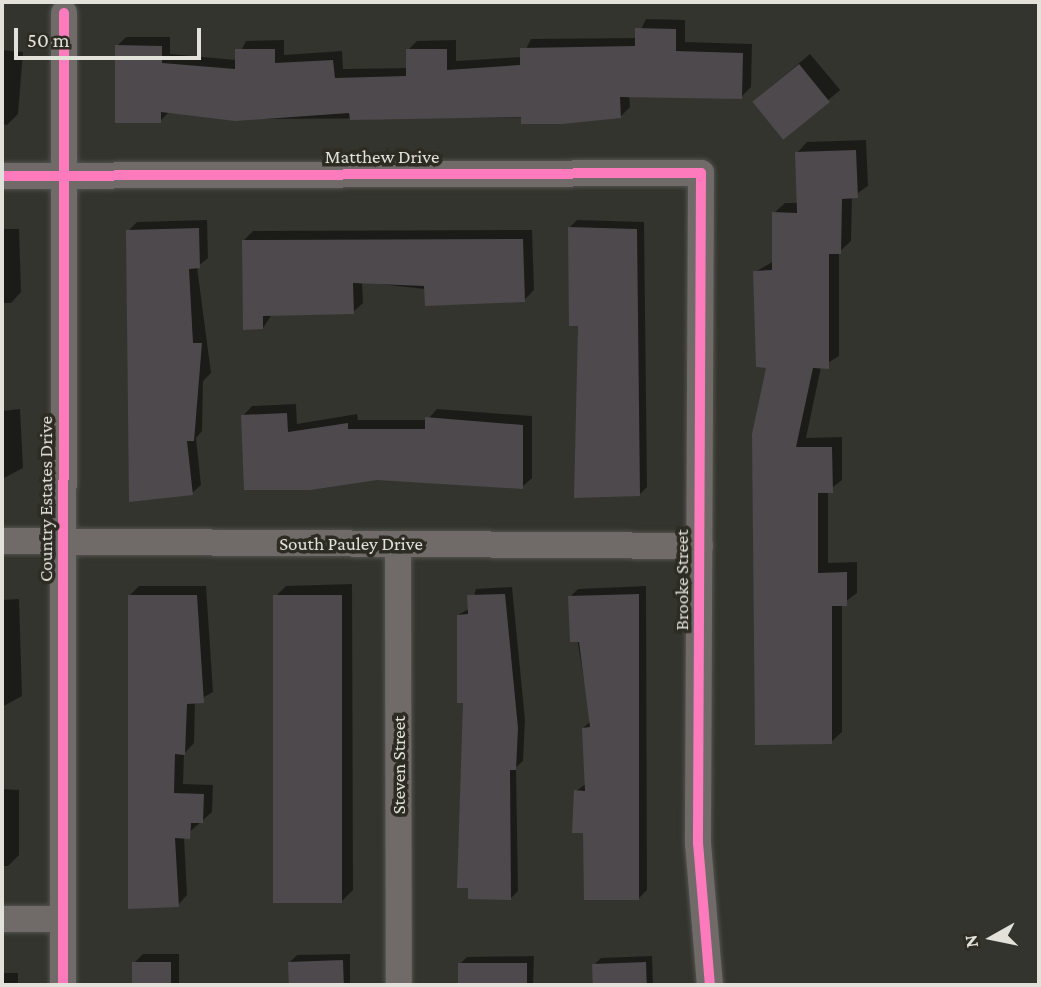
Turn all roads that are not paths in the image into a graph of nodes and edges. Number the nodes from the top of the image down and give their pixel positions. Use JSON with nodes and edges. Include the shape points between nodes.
{"nodes":[{"id":1,"x":64,"y":13,"type":"dead end"},
{"id":2,"x":701,"y":173,"type":"joint"},
{"id":3,"x":2,"y":176,"type":"edge"},
{"id":4,"x":64,"y":176,"type":"junction"},
{"id":5,"x":2,"y":541,"type":"edge"},
{"id":6,"x":64,"y":542,"type":"junction"},
{"id":7,"x":398,"y":545,"type":"junction"},
{"id":8,"x":700,"y":546,"type":"junction"},
{"id":9,"x":2,"y":919,"type":"edge"},
{"id":10,"x":63,"y":919,"type":"junction"},
{"id":11,"x":63,"y":985,"type":"edge"},
{"id":12,"x":399,"y":985,"type":"edge"},
{"id":13,"x":710,"y":985,"type":"edge"}],
"edges":[{"from":1,"to":4,"type":"street","name":"Country Estates Drive"},
{"from":2,"to":4,"type":"street","name":"Matthew Drive"},
{"from":2,"to":8,"type":"street","name":"Brooke Street"},
{"from":3,"to":4,"type":"street","name":"Matthew Drive"},
{"from":4,"to":6,"type":"street","name":"Country Estates Drive"},
{"from":5,"to":6,"type":"street","name":"South Pauley Drive"},
{"from":6,"to":7,"type":"street","name":"South Pauley Drive"},
{"from":6,"to":10,"type":"street","name":"Country Estates Drive"},
{"from":7,"to":8,"type":"street","name":"South Pauley Drive"},
{"from":7,"to":12,"type":"street","name":"Steven Street"},
{"from":8,"to":13,"type":"street","name":"Brooke Street","via":[[698,843]]},
{"from":9,"to":10,"type":"street"},
{"from":10,"to":11,"type":"street","name":"Country Estates Drive"}]}
